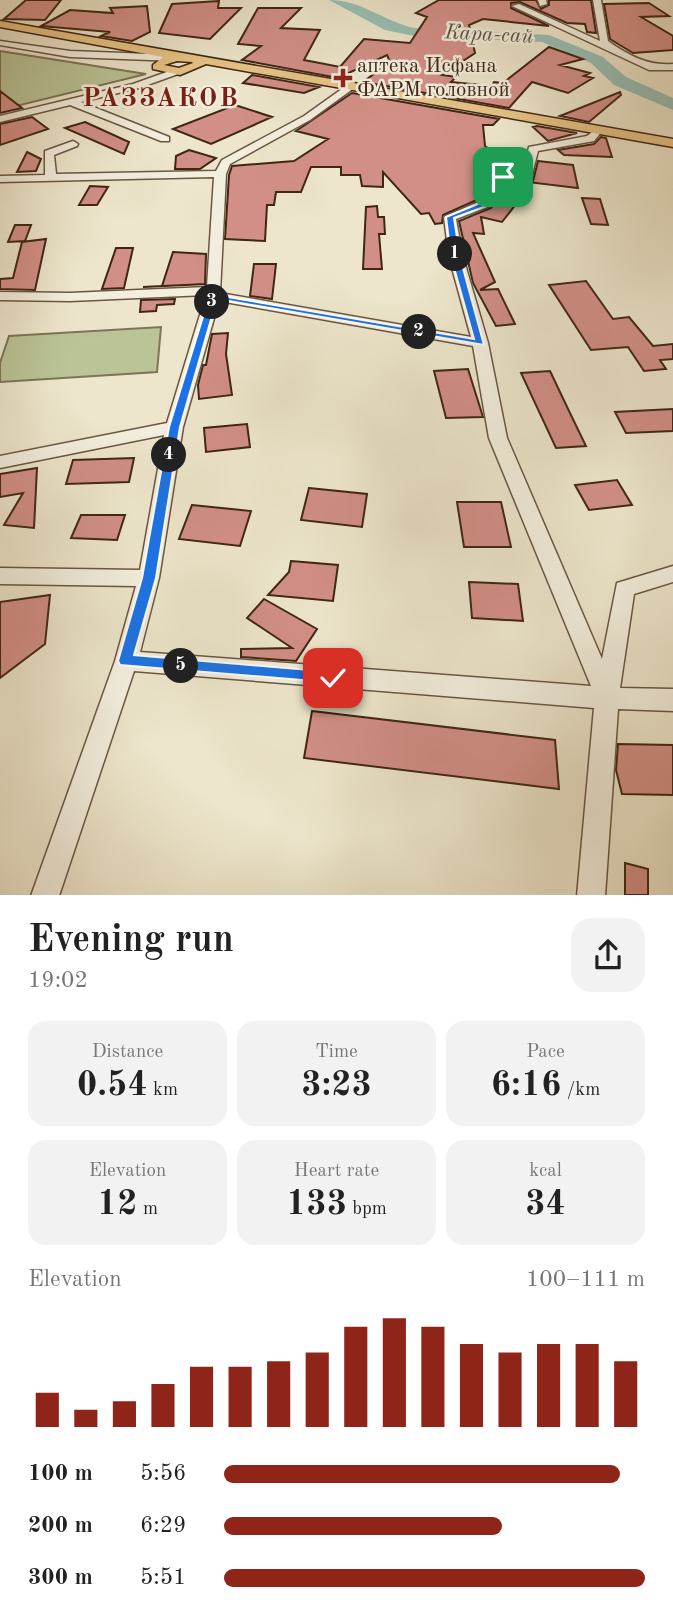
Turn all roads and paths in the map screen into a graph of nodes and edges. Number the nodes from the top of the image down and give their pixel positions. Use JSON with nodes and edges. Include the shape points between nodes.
{"nodes":[{"id":1,"x":597,"y":0,"type":"edge"},
{"id":2,"x":516,"y":6,"type":"dead end"},
{"id":3,"x":0,"y":24,"type":"edge"},
{"id":4,"x":0,"y":45,"type":"edge"},
{"id":5,"x":119,"y":45,"type":"junction"},
{"id":6,"x":146,"y":58,"type":"junction"},
{"id":7,"x":185,"y":58,"type":"junction"},
{"id":8,"x":159,"y":67,"type":"junction"},
{"id":9,"x":673,"y":67,"type":"edge"},
{"id":10,"x":652,"y":68,"type":"junction"},
{"id":11,"x":180,"y":71,"type":"junction"},
{"id":12,"x":273,"y":74,"type":"junction"},
{"id":13,"x":349,"y":88,"type":"junction"},
{"id":14,"x":72,"y":102,"type":"junction"},
{"id":15,"x":0,"y":119,"type":"edge"},
{"id":16,"x":598,"y":130,"type":"junction"},
{"id":17,"x":165,"y":139,"type":"dead end"},
{"id":18,"x":673,"y":143,"type":"edge"},
{"id":19,"x":73,"y":144,"type":"dead end"},
{"id":20,"x":220,"y":174,"type":"junction"},
{"id":21,"x":51,"y":178,"type":"junction"},
{"id":22,"x":0,"y":179,"type":"edge"},
{"id":23,"x":213,"y":293,"type":"junction"},
{"id":24,"x":0,"y":296,"type":"edge"},
{"id":25,"x":480,"y":343,"type":"junction"},
{"id":26,"x":174,"y":427,"type":"junction"},
{"id":27,"x":0,"y":462,"type":"edge"},
{"id":28,"x":673,"y":574,"type":"edge"},
{"id":29,"x":0,"y":576,"type":"edge"},
{"id":30,"x":149,"y":578,"type":"junction"},
{"id":31,"x":125,"y":661,"type":"junction"},
{"id":32,"x":607,"y":698,"type":"junction"},
{"id":33,"x":673,"y":700,"type":"edge"},
{"id":34,"x":44,"y":895,"type":"edge"},
{"id":35,"x":591,"y":895,"type":"edge"}],
"edges":[{"from":1,"to":10,"type":"street","via":[[604,43]]},
{"from":2,"to":10,"type":"street"},
{"from":3,"to":5,"type":"main road"},
{"from":4,"to":6,"type":"street"},
{"from":4,"to":8,"type":"street"},
{"from":5,"to":6,"type":"main road"},
{"from":5,"to":7,"type":"main road"},
{"from":6,"to":7,"type":"street"},
{"from":6,"to":8,"type":"main road"},
{"from":7,"to":8,"type":"main road"},
{"from":7,"to":11,"type":"main road","via":[[200,64]]},
{"from":7,"to":12,"type":"main road"},
{"from":8,"to":11,"type":"main road"},
{"from":9,"to":10,"type":"street"},
{"from":11,"to":12,"type":"main road"},
{"from":11,"to":14,"type":"street"},
{"from":12,"to":13,"type":"main road"},
{"from":13,"to":16,"type":"main road"},
{"from":13,"to":20,"type":"street","via":[[307,118],[226,162]]},
{"from":14,"to":15,"type":"street"},
{"from":14,"to":17,"type":"street"},
{"from":16,"to":18,"type":"main road"},
{"from":16,"to":25,"type":"street","via":[[590,138],[533,149],[527,177],[500,178],[486,204],[450,217]]},
{"from":19,"to":21,"type":"street","via":[[49,153]]},
{"from":20,"to":21,"type":"street"},
{"from":20,"to":23,"type":"street"},
{"from":21,"to":22,"type":"street"},
{"from":23,"to":24,"type":"street"},
{"from":23,"to":25,"type":"street"},
{"from":23,"to":26,"type":"street"},
{"from":25,"to":32,"type":"street","via":[[498,438]]},
{"from":26,"to":27,"type":"street"},
{"from":26,"to":30,"type":"street"},
{"from":28,"to":32,"type":"street","via":[[624,589]]},
{"from":29,"to":30,"type":"street"},
{"from":30,"to":31,"type":"street"},
{"from":31,"to":32,"type":"street"},
{"from":31,"to":34,"type":"street"},
{"from":32,"to":33,"type":"street"},
{"from":32,"to":35,"type":"street"}]}
